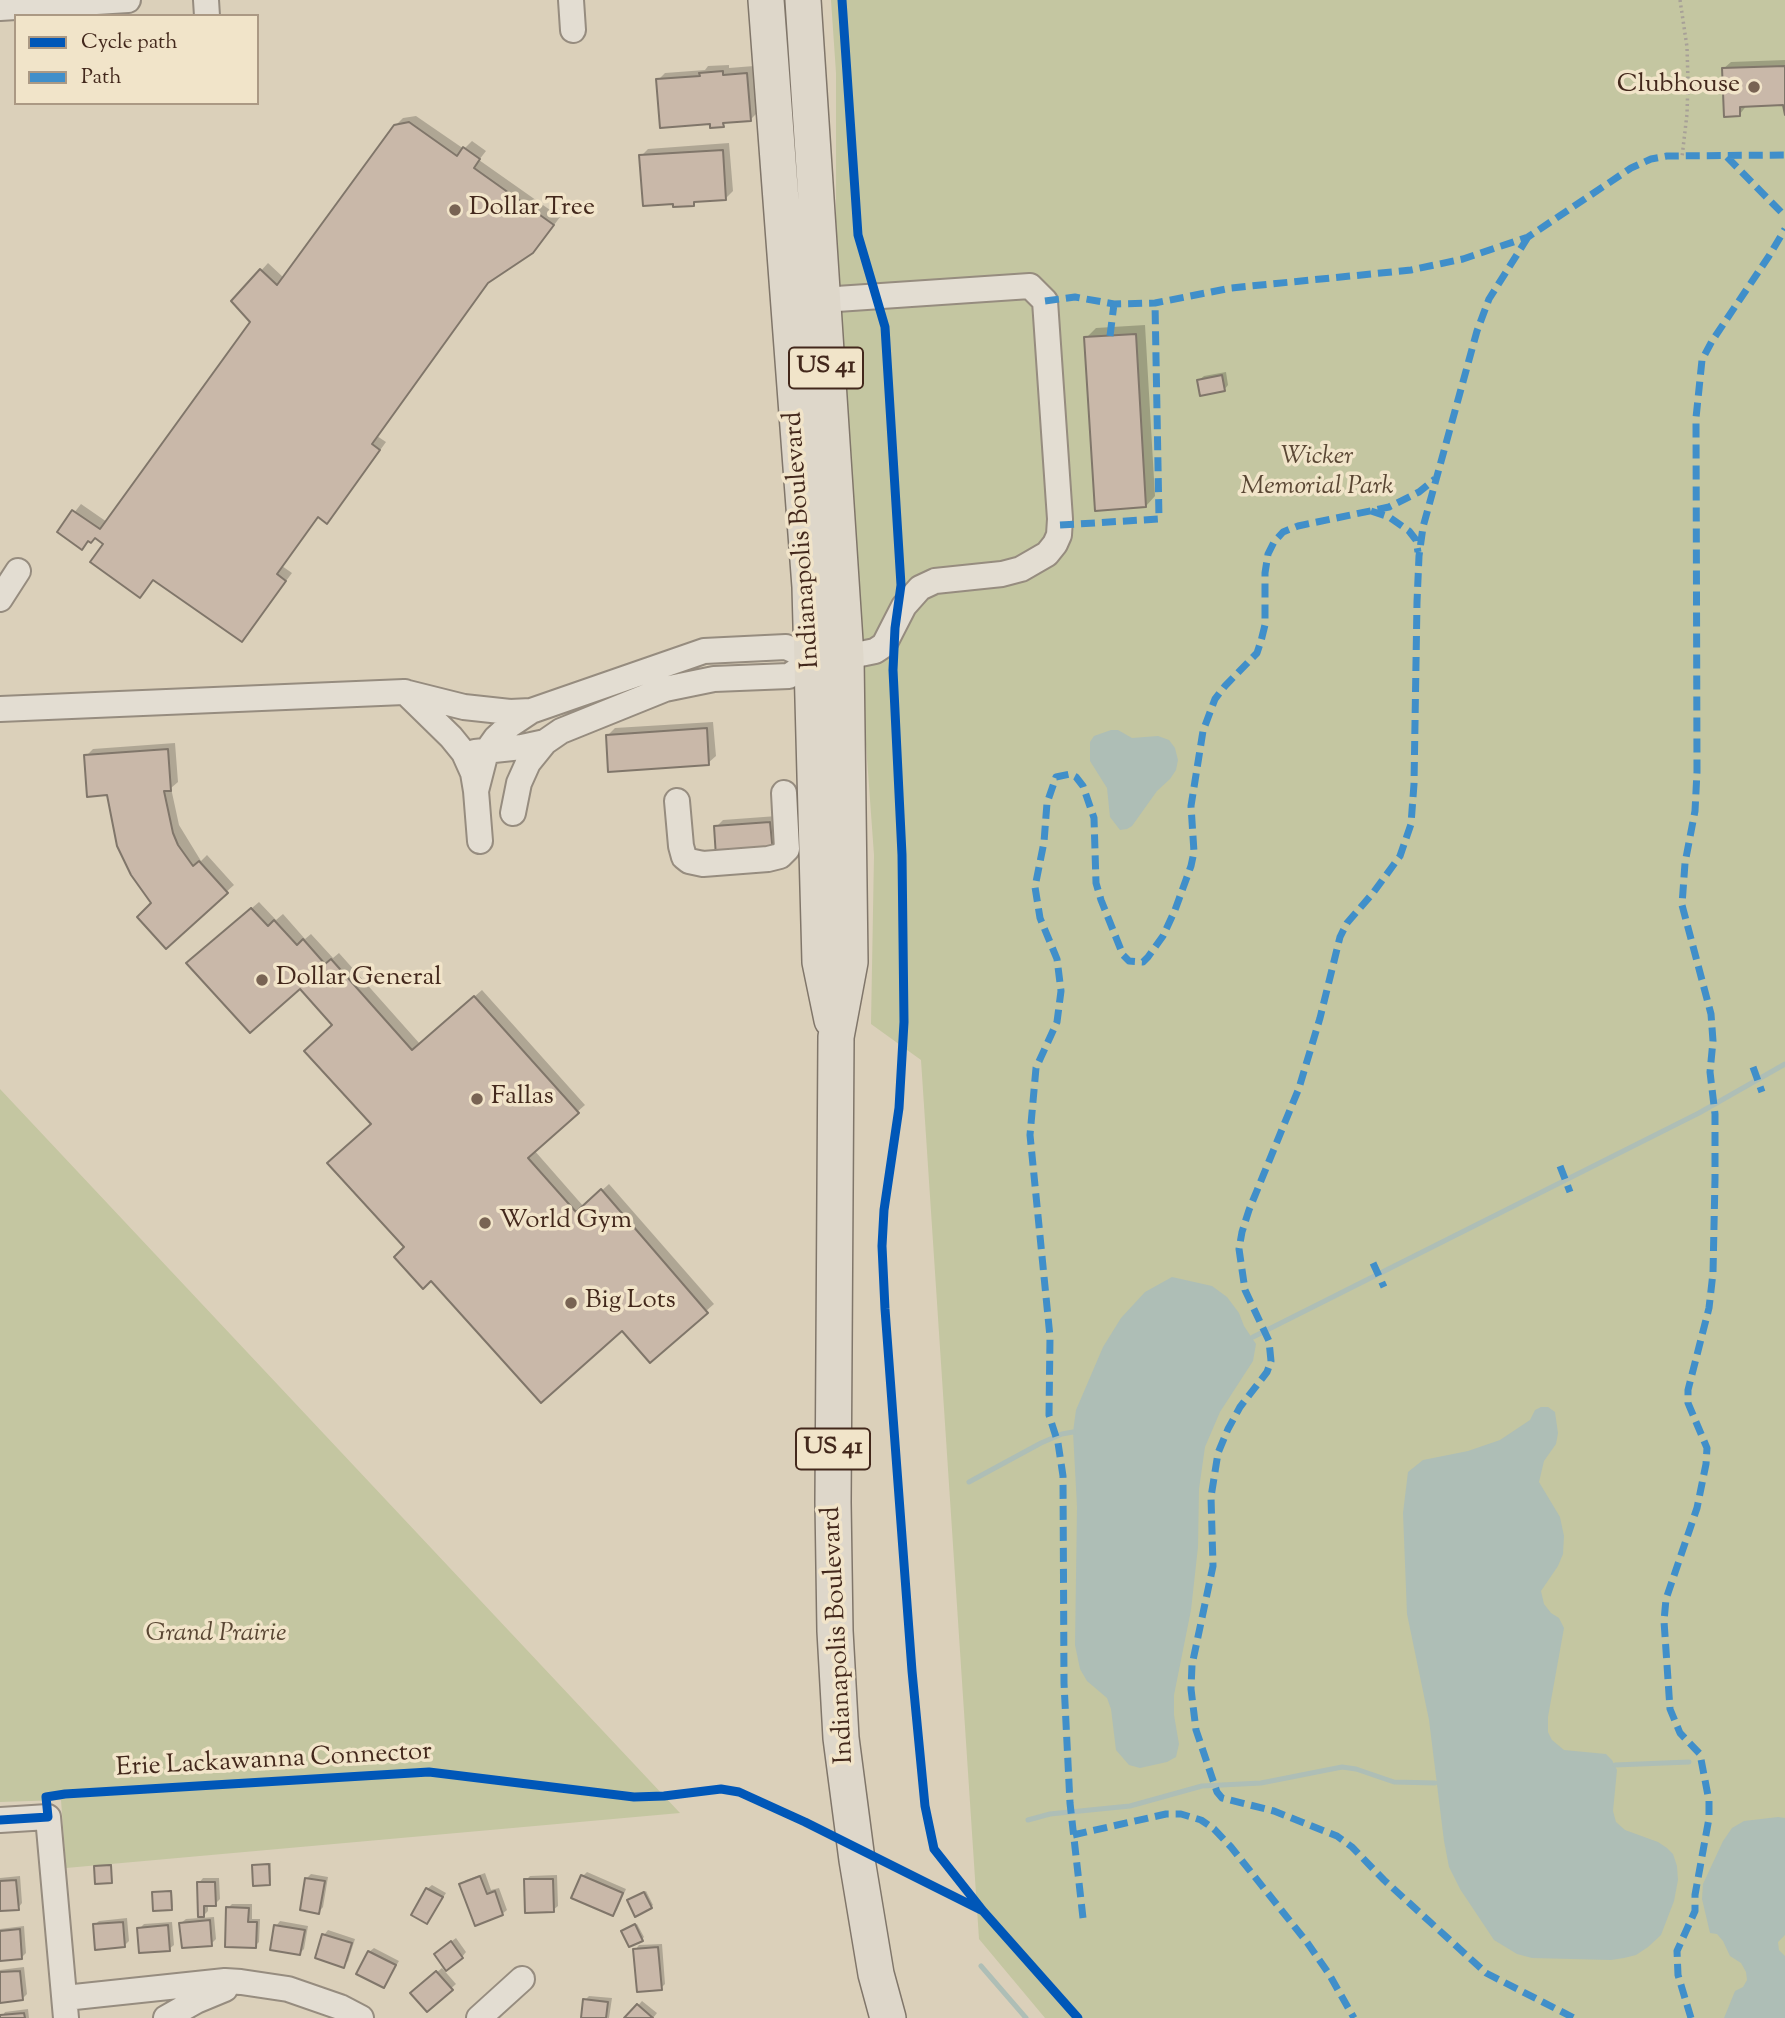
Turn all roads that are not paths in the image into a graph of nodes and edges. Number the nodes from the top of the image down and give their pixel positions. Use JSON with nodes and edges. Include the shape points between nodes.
{"nodes":[{"id":1,"x":128,"y":0,"type":"edge"},
{"id":2,"x":571,"y":0,"type":"edge"},
{"id":3,"x":579,"y":0,"type":"edge"},
{"id":4,"x":766,"y":0,"type":"edge"},
{"id":5,"x":803,"y":0,"type":"edge"},
{"id":6,"x":0,"y":8,"type":"edge"},
{"id":7,"x":822,"y":300,"type":"junction"},
{"id":8,"x":18,"y":571,"type":"dead end"},
{"id":9,"x":0,"y":599,"type":"edge"},
{"id":10,"x":829,"y":658,"type":"junction"},
{"id":11,"x":404,"y":692,"type":"junction"},
{"id":12,"x":0,"y":709,"type":"edge"},
{"id":13,"x":531,"y":711,"type":"junction"},
{"id":14,"x":545,"y":742,"type":"junction"},
{"id":15,"x":475,"y":752,"type":"junction"},
{"id":16,"x":784,"y":793,"type":"dead end"},
{"id":17,"x":677,"y":801,"type":"dead end"},
{"id":18,"x":513,"y":813,"type":"dead end"},
{"id":19,"x":481,"y":841,"type":"dead end"},
{"id":20,"x":0,"y":1820,"type":"edge"},
{"id":21,"x":522,"y":1979,"type":"dead end"},
{"id":22,"x":241,"y":1982,"type":"junction"},
{"id":23,"x":66,"y":2008,"type":"edge"},
{"id":24,"x":166,"y":2018,"type":"edge"},
{"id":25,"x":361,"y":2018,"type":"edge"},
{"id":26,"x":479,"y":2018,"type":"edge"},
{"id":27,"x":888,"y":2018,"type":"edge"}],
"edges":[{"from":1,"to":6,"type":"street"},
{"from":2,"to":3,"type":"street","via":[[577,29]]},
{"from":4,"to":10,"type":"highway","name":"Indianapolis Boulevard","number":"US 41","via":[[810,587]]},
{"from":5,"to":7,"type":"highway","name":"Indianapolis Boulevard","number":"US 41"},
{"from":7,"to":10,"type":"highway","name":"Indianapolis Boulevard","number":"US 41"},
{"from":7,"to":10,"type":"street","via":[[1030,286],[1045,301],[1059,535],[1047,554],[1021,569],[935,581],[920,588],[904,606],[884,645],[875,651]]},
{"from":8,"to":9,"type":"street"},
{"from":10,"to":13,"type":"street","via":[[786,647],[704,651]]},
{"from":10,"to":14,"type":"street","via":[[789,676],[715,679],[665,689]]},
{"from":10,"to":27,"type":"highway","name":"Indianapolis Boulevard","number":"US 41","via":[[850,962],[836,1037],[836,1658],[857,1860]]},
{"from":11,"to":12,"type":"street"},
{"from":11,"to":13,"type":"street","via":[[464,707]]},
{"from":11,"to":15,"type":"street","via":[[451,737]]},
{"from":13,"to":15,"type":"street"},
{"from":14,"to":15,"type":"street"},
{"from":14,"to":18,"type":"street","via":[[523,773]]},
{"from":15,"to":19,"type":"street"},
{"from":16,"to":17,"type":"street","via":[[788,849],[768,859],[703,864],[684,857]]},
{"from":20,"to":23,"type":"street","via":[[48,1817]]},
{"from":21,"to":26,"type":"street"},
{"from":22,"to":23,"type":"street"},
{"from":22,"to":24,"type":"street"},
{"from":22,"to":25,"type":"street","via":[[288,1989]]}]}
